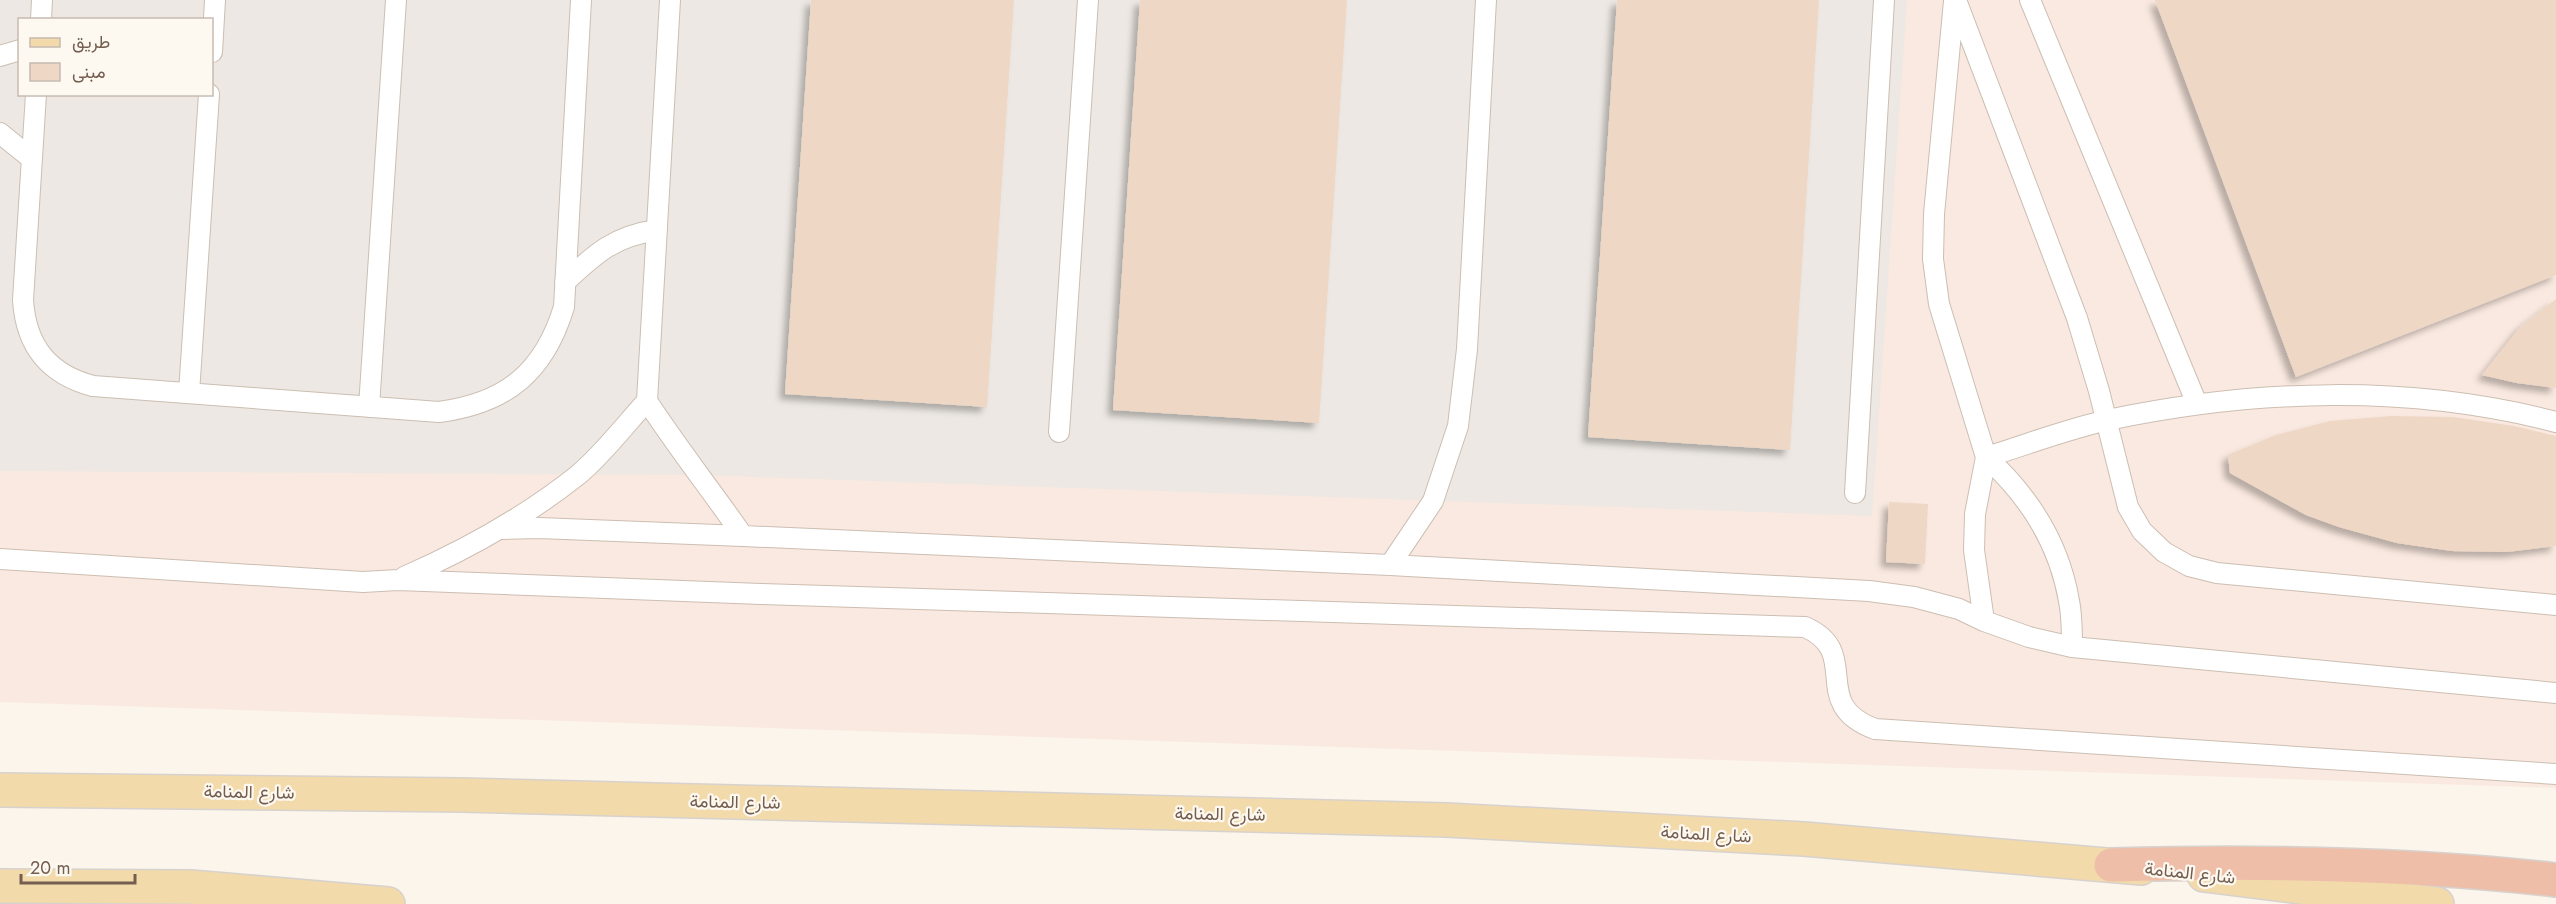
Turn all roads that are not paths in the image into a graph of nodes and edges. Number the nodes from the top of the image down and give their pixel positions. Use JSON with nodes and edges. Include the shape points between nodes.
{"nodes":[{"id":1,"x":42,"y":0,"type":"edge"},
{"id":2,"x":215,"y":0,"type":"edge"},
{"id":3,"x":396,"y":0,"type":"edge"},
{"id":4,"x":581,"y":0,"type":"edge"},
{"id":5,"x":670,"y":0,"type":"edge"},
{"id":6,"x":1088,"y":0,"type":"edge"},
{"id":7,"x":1486,"y":0,"type":"edge"},
{"id":8,"x":1884,"y":0,"type":"edge"},
{"id":9,"x":1955,"y":0,"type":"edge"},
{"id":10,"x":2030,"y":0,"type":"edge"},
{"id":11,"x":40,"y":18,"type":"edge"},
{"id":12,"x":213,"y":34,"type":"edge"},
{"id":13,"x":18,"y":51,"type":"edge"},
{"id":14,"x":0,"y":56,"type":"edge"},
{"id":15,"x":36,"y":96,"type":"edge"},
{"id":16,"x":209,"y":96,"type":"edge"},
{"id":17,"x":0,"y":133,"type":"edge"},
{"id":18,"x":32,"y":159,"type":"junction"},
{"id":19,"x":657,"y":230,"type":"junction"},
{"id":20,"x":565,"y":282,"type":"junction"},
{"id":21,"x":189,"y":393,"type":"junction"},
{"id":22,"x":647,"y":401,"type":"junction"},
{"id":23,"x":2197,"y":404,"type":"junction"},
{"id":24,"x":369,"y":407,"type":"junction"},
{"id":25,"x":2105,"y":421,"type":"junction"},
{"id":26,"x":2556,"y":422,"type":"edge"},
{"id":27,"x":1059,"y":432,"type":"dead end"},
{"id":28,"x":1986,"y":457,"type":"junction"},
{"id":29,"x":1855,"y":493,"type":"dead end"},
{"id":30,"x":501,"y":529,"type":"junction"},
{"id":31,"x":743,"y":536,"type":"junction"},
{"id":32,"x":0,"y":559,"type":"edge"},
{"id":33,"x":1390,"y":565,"type":"junction"},
{"id":34,"x":398,"y":580,"type":"junction"},
{"id":35,"x":2556,"y":605,"type":"edge"},
{"id":36,"x":1984,"y":621,"type":"junction"},
{"id":37,"x":2072,"y":647,"type":"junction"},
{"id":38,"x":2556,"y":693,"type":"edge"},
{"id":39,"x":2556,"y":774,"type":"edge"},
{"id":40,"x":0,"y":790,"type":"edge"},
{"id":41,"x":2111,"y":865,"type":"junction"},
{"id":42,"x":2556,"y":880,"type":"edge"},
{"id":43,"x":0,"y":886,"type":"edge"},
{"id":44,"x":388,"y":904,"type":"edge"},
{"id":45,"x":2437,"y":904,"type":"edge"}],
"edges":[{"from":1,"to":11,"type":"lane"},
{"from":2,"to":12,"type":"lane"},
{"from":3,"to":24,"type":"lane"},
{"from":4,"to":20,"type":"lane"},
{"from":5,"to":19,"type":"lane"},
{"from":6,"to":27,"type":"lane"},
{"from":7,"to":33,"type":"lane","via":[[1467,349],[1458,426],[1433,501]]},
{"from":8,"to":29,"type":"lane"},
{"from":9,"to":25,"type":"lane","via":[[2077,318]]},
{"from":9,"to":28,"type":"lane","via":[[1933,259],[1939,304]]},
{"from":10,"to":23,"type":"lane"},
{"from":13,"to":14,"type":"lane"},
{"from":15,"to":18,"type":"lane"},
{"from":16,"to":21,"type":"lane"},
{"from":17,"to":18,"type":"lane"},
{"from":18,"to":21,"type":"lane","via":[[23,300],[27,325],[37,349],[48,363],[76,382]]},
{"from":19,"to":20,"type":"lane","via":[[636,233],[600,250]]},
{"from":19,"to":22,"type":"lane"},
{"from":20,"to":24,"type":"lane","via":[[564,307],[553,338],[529,373],[510,389],[464,409],[440,412]]},
{"from":21,"to":24,"type":"lane"},
{"from":22,"to":30,"type":"lane","via":[[579,474]]},
{"from":22,"to":31,"type":"lane"},
{"from":23,"to":25,"type":"lane"},
{"from":23,"to":26,"type":"lane","via":[[2335,395],[2404,398]]},
{"from":25,"to":28,"type":"lane"},
{"from":25,"to":35,"type":"lane","via":[[2128,507],[2149,538],[2188,566],[2217,573]]},
{"from":28,"to":36,"type":"lane","via":[[1974,550]]},
{"from":28,"to":37,"type":"lane","via":[[2012,481],[2039,517],[2058,558],[2070,602]]},
{"from":30,"to":31,"type":"lane"},
{"from":30,"to":34,"type":"lane"},
{"from":31,"to":33,"type":"lane"},
{"from":32,"to":34,"type":"lane","via":[[363,582]]},
{"from":33,"to":36,"type":"lane","via":[[1869,591],[1914,597],[1959,609]]},
{"from":34,"to":39,"type":"lane","via":[[1804,627],[1820,634],[1831,648],[1838,696],[1846,712],[1875,729]]},
{"from":36,"to":37,"type":"lane"},
{"from":37,"to":38,"type":"lane"},
{"from":40,"to":41,"type":"main road","name":"شارع المنامة","via":[[462,795],[1446,820],[1804,839]]},
{"from":41,"to":42,"type":"highway","via":[[2364,864]]},
{"from":41,"to":45,"type":"main road","name":"شارع المنامة"},
{"from":43,"to":44,"type":"main road","via":[[191,887]]}]}
